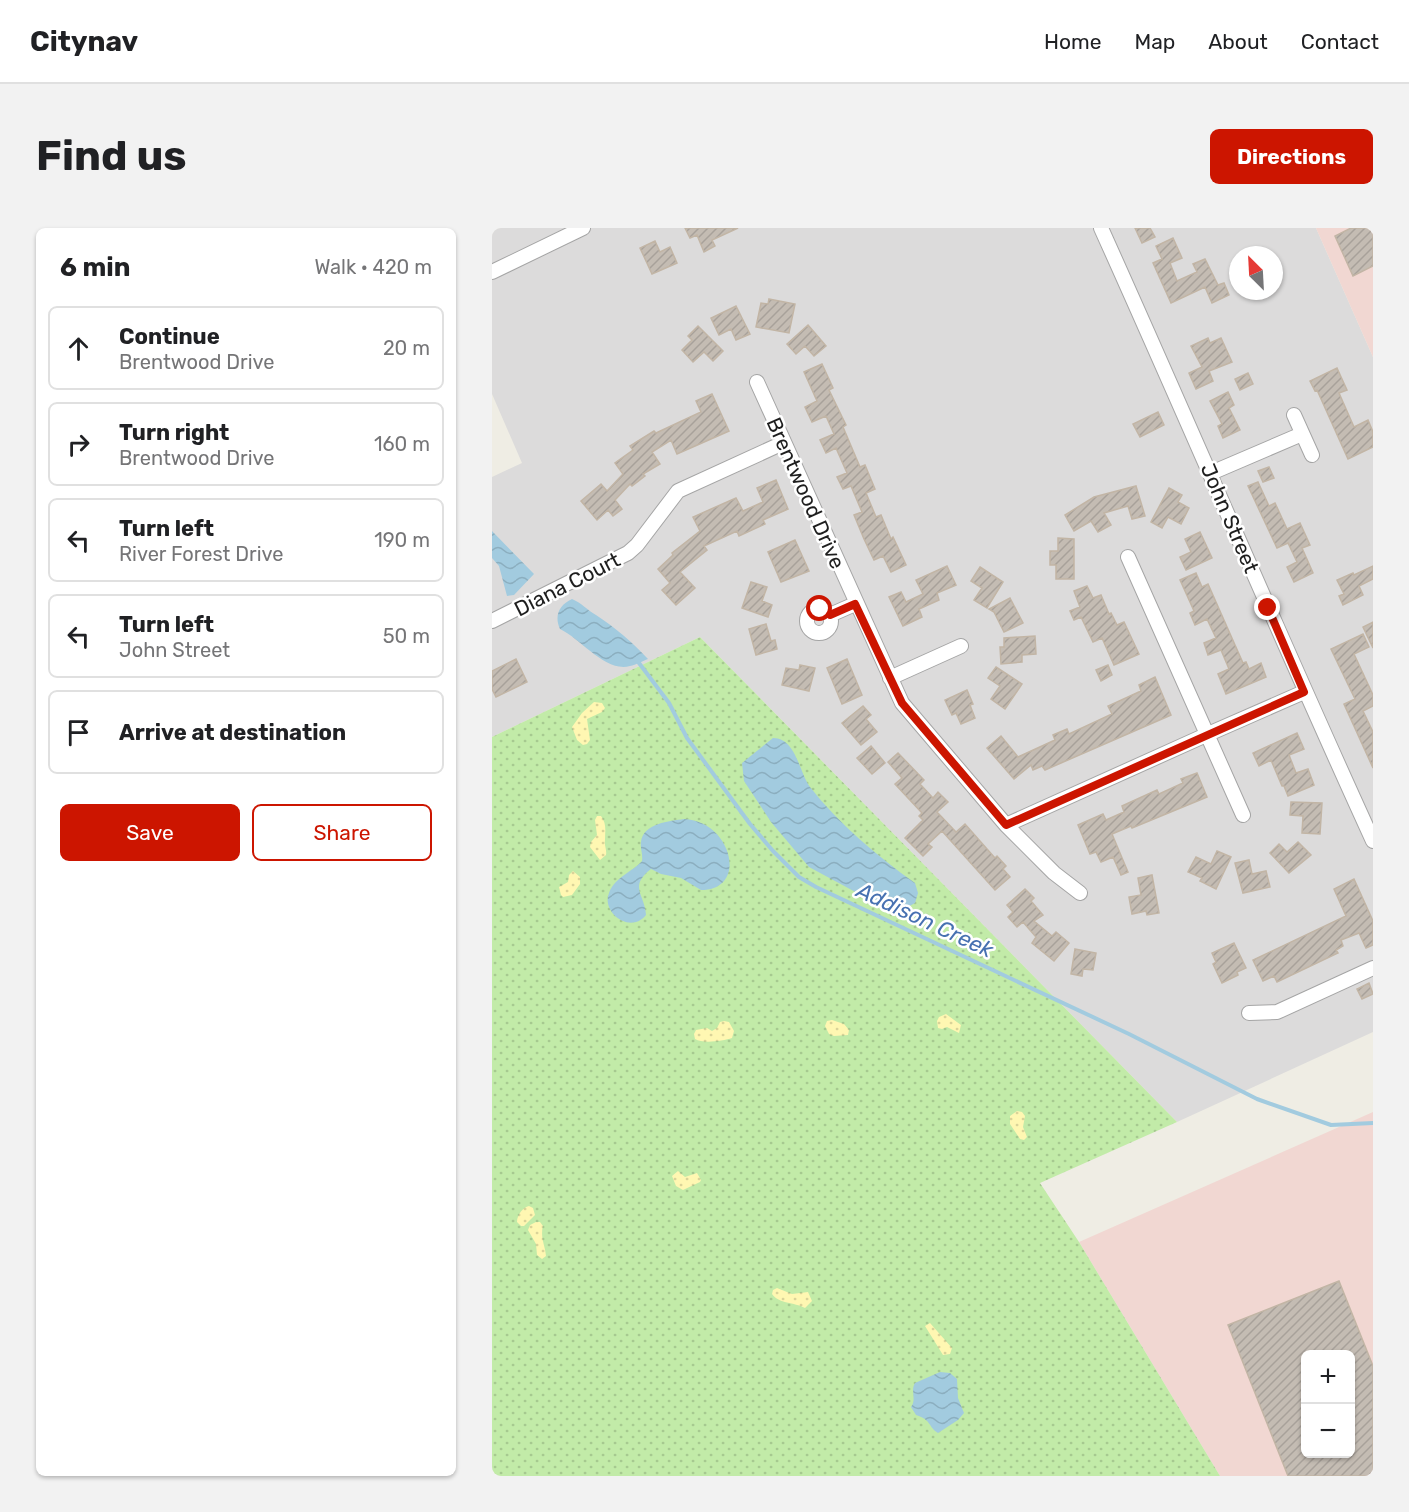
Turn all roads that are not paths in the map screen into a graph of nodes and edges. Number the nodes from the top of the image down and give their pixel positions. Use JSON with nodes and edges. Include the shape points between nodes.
{"nodes":[{"id":1,"x":583,"y":228,"type":"edge"},
{"id":2,"x":1101,"y":228,"type":"edge"},
{"id":3,"x":492,"y":272,"type":"edge"},
{"id":4,"x":757,"y":382,"type":"dead end"},
{"id":5,"x":1294,"y":415,"type":"dead end"},
{"id":6,"x":1302,"y":434,"type":"junction"},
{"id":7,"x":783,"y":443,"type":"junction"},
{"id":8,"x":1312,"y":455,"type":"dead end"},
{"id":9,"x":1211,"y":473,"type":"junction"},
{"id":10,"x":1128,"y":557,"type":"dead end"},
{"id":11,"x":855,"y":604,"type":"junction"},
{"id":12,"x":830,"y":615,"type":"dead end"},
{"id":13,"x":492,"y":621,"type":"edge"},
{"id":14,"x":960,"y":646,"type":"dead end"},
{"id":15,"x":890,"y":678,"type":"junction"},
{"id":16,"x":1304,"y":692,"type":"junction"},
{"id":17,"x":1206,"y":735,"type":"junction"},
{"id":18,"x":1243,"y":815,"type":"dead end"},
{"id":19,"x":1006,"y":825,"type":"junction"},
{"id":20,"x":1373,"y":841,"type":"edge"},
{"id":21,"x":1080,"y":893,"type":"dead end"},
{"id":22,"x":1373,"y":968,"type":"edge"},
{"id":23,"x":1249,"y":1013,"type":"dead end"}],
"edges":[{"from":1,"to":3,"type":"street"},
{"from":2,"to":9,"type":"street","name":"John Street"},
{"from":4,"to":7,"type":"street","name":"Brentwood Drive"},
{"from":5,"to":6,"type":"street"},
{"from":6,"to":8,"type":"street"},
{"from":6,"to":9,"type":"street"},
{"from":7,"to":11,"type":"street","name":"Brentwood Drive"},
{"from":7,"to":13,"type":"street","name":"Diana Court","via":[[678,491],[628,553]]},
{"from":9,"to":16,"type":"street","name":"John Street"},
{"from":10,"to":17,"type":"street"},
{"from":11,"to":12,"type":"street"},
{"from":11,"to":15,"type":"street","name":"Brentwood Drive"},
{"from":14,"to":15,"type":"street"},
{"from":15,"to":19,"type":"street","name":"Brentwood Drive","via":[[902,703]]},
{"from":16,"to":17,"type":"street"},
{"from":16,"to":20,"type":"street","name":"John Street"},
{"from":17,"to":18,"type":"street"},
{"from":17,"to":19,"type":"street"},
{"from":19,"to":21,"type":"street","name":"Brentwood Drive"},
{"from":22,"to":23,"type":"street","via":[[1277,1012]]}]}
